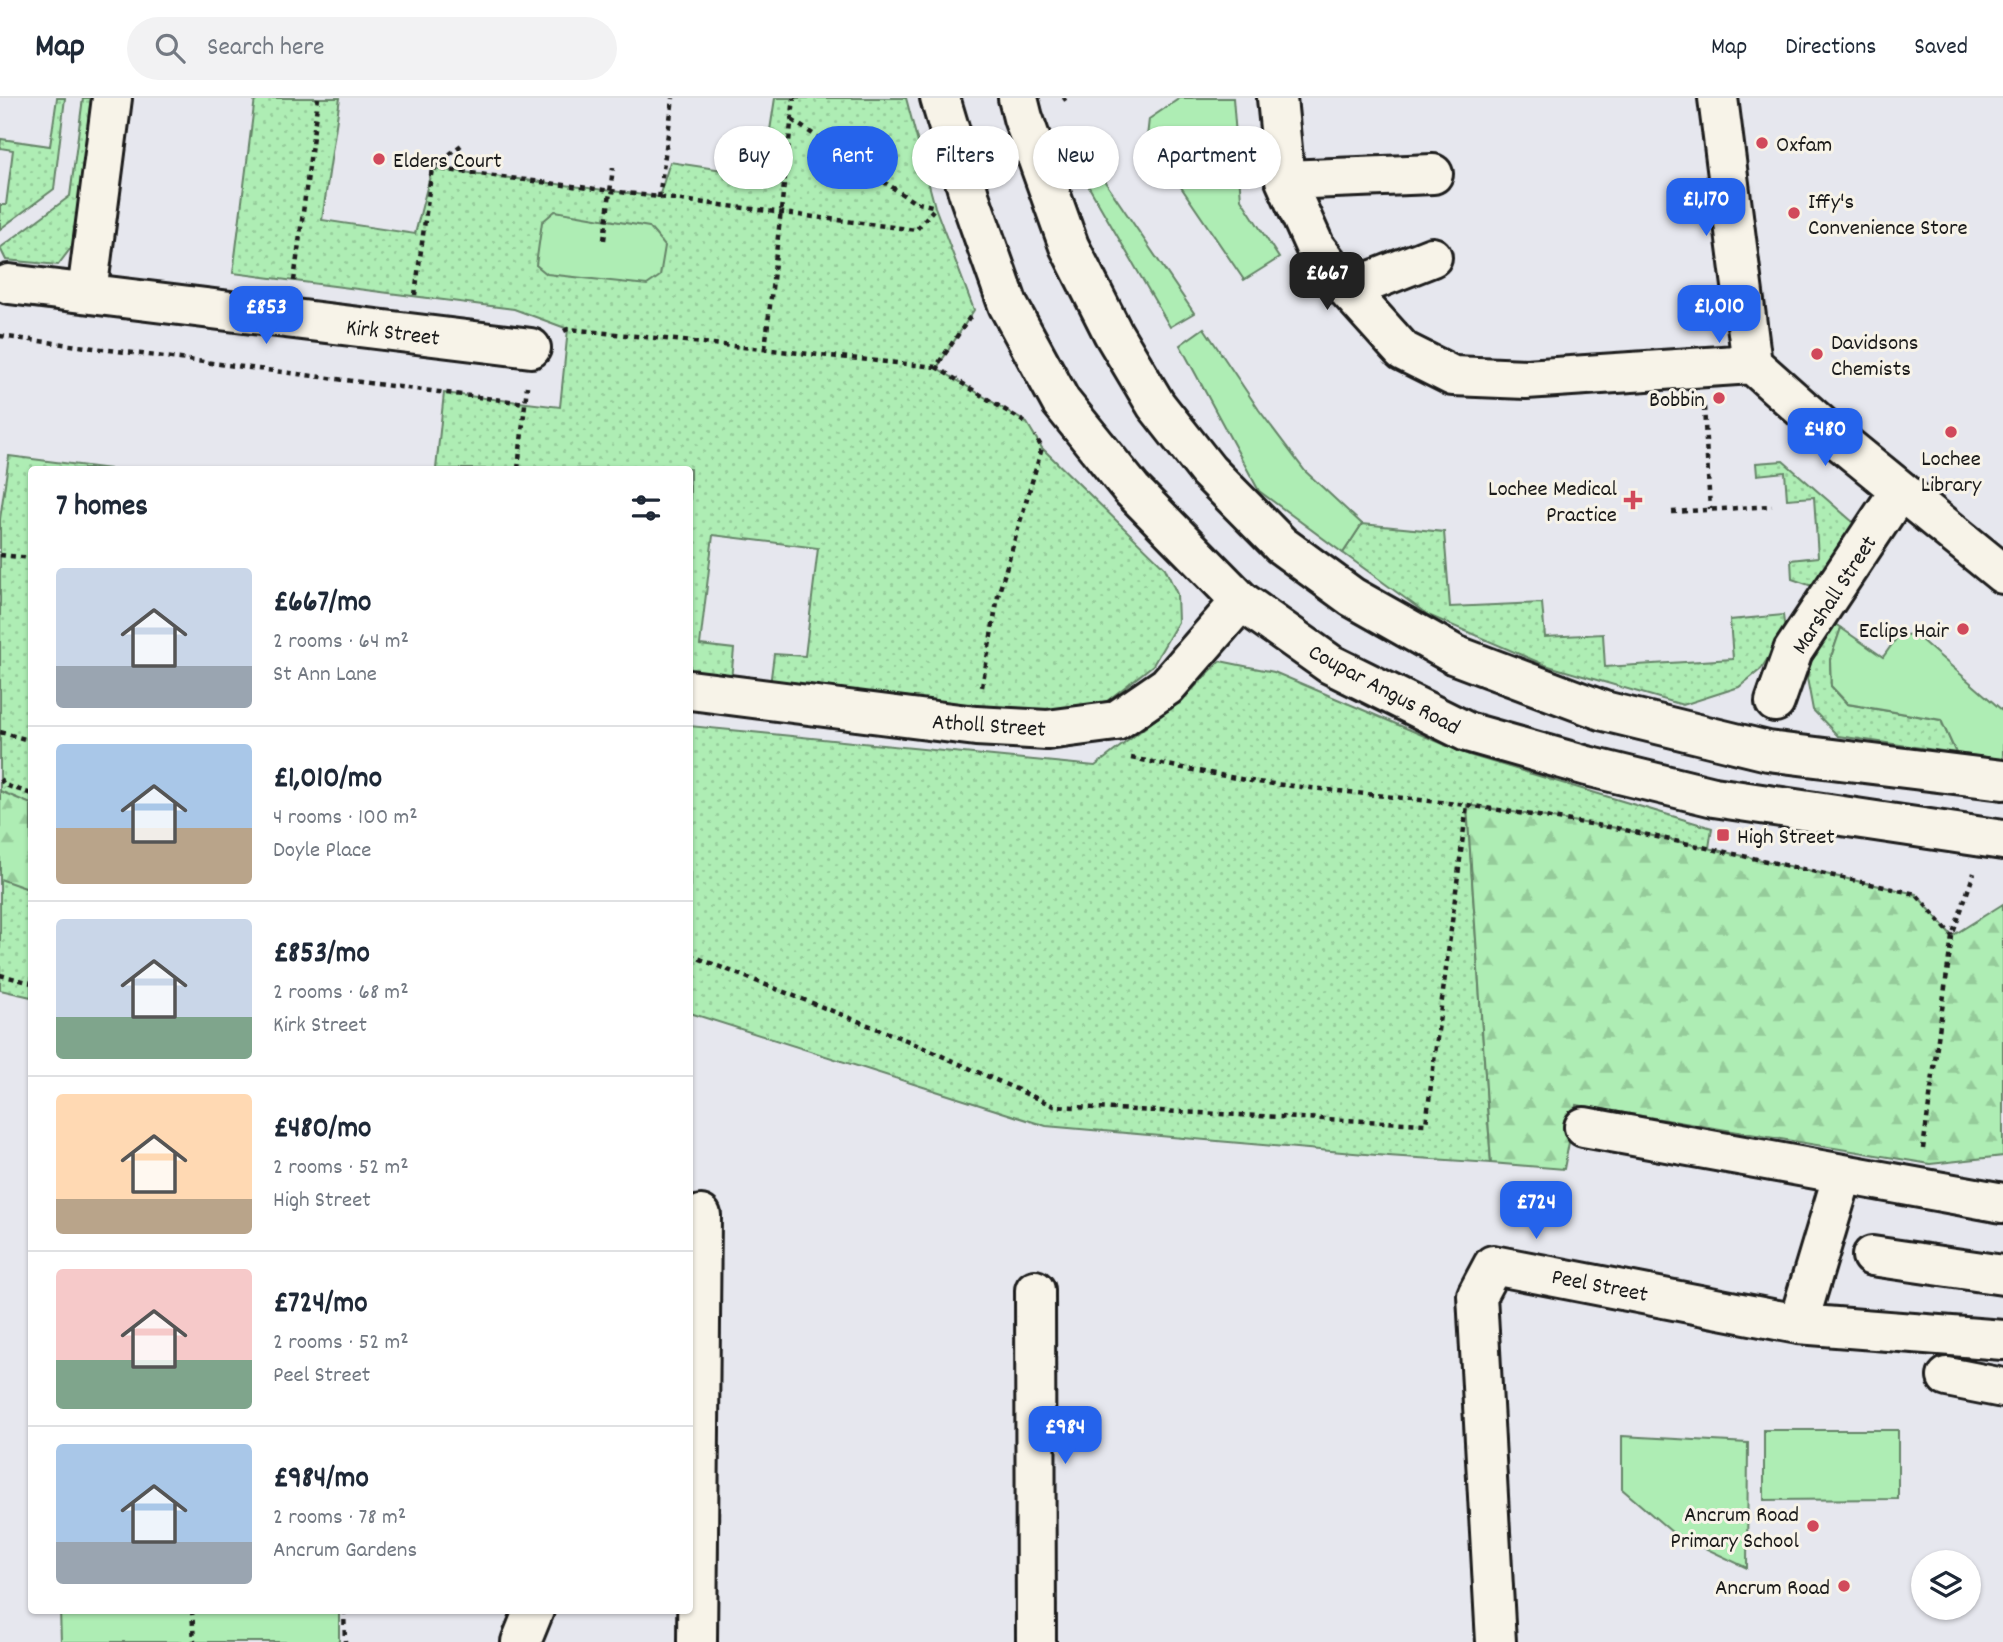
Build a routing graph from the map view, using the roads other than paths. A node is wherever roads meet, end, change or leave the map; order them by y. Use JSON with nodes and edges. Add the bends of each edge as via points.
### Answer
{"nodes":[{"id":1,"x":112,"y":98,"type":"edge"},
{"id":2,"x":940,"y":98,"type":"edge"},
{"id":3,"x":1018,"y":98,"type":"edge"},
{"id":4,"x":1277,"y":98,"type":"edge"},
{"id":5,"x":1718,"y":98,"type":"edge"},
{"id":6,"x":1433,"y":174,"type":"dead end"},
{"id":7,"x":1285,"y":180,"type":"junction"},
{"id":8,"x":1432,"y":257,"type":"dead end"},
{"id":9,"x":9,"y":284,"type":"dead end"},
{"id":10,"x":1348,"y":290,"type":"junction"},
{"id":11,"x":87,"y":293,"type":"junction"},
{"id":12,"x":531,"y":348,"type":"road end"},
{"id":13,"x":1752,"y":364,"type":"junction"},
{"id":14,"x":1900,"y":490,"type":"junction"},
{"id":15,"x":2003,"y":574,"type":"edge"},
{"id":16,"x":1241,"y":601,"type":"junction"},
{"id":17,"x":693,"y":690,"type":"edge"},
{"id":18,"x":1775,"y":702,"type":"dead end"},
{"id":19,"x":2003,"y":780,"type":"edge"},
{"id":20,"x":1990,"y":853,"type":"edge"},
{"id":21,"x":1584,"y":1127,"type":"dead end"},
{"id":22,"x":1843,"y":1174,"type":"junction"},
{"id":23,"x":2003,"y":1203,"type":"edge"},
{"id":24,"x":701,"y":1214,"type":"dead end"},
{"id":25,"x":1871,"y":1256,"type":"dead end"},
{"id":26,"x":2003,"y":1275,"type":"edge"},
{"id":27,"x":1035,"y":1290,"type":"dead end"},
{"id":28,"x":1798,"y":1324,"type":"junction"},
{"id":29,"x":2003,"y":1340,"type":"edge"},
{"id":30,"x":1947,"y":1377,"type":"dead end"},
{"id":31,"x":2003,"y":1388,"type":"edge"},
{"id":32,"x":532,"y":1614,"type":"edge"},
{"id":33,"x":521,"y":1642,"type":"edge"},
{"id":34,"x":697,"y":1642,"type":"edge"},
{"id":35,"x":1036,"y":1642,"type":"edge"},
{"id":36,"x":1496,"y":1642,"type":"edge"}],
"edges":[{"from":1,"to":11,"type":"street"},
{"from":2,"to":16,"type":"street","name":"Coupar Angus Road","via":[[1008,305],[1061,402],[1132,490]]},
{"from":3,"to":19,"type":"street","via":[[1069,246],[1156,405],[1208,471],[1282,545],[1352,597],[1455,655],[1604,711],[1768,751]]},
{"from":4,"to":7,"type":"street"},
{"from":5,"to":13,"type":"street"},
{"from":6,"to":7,"type":"street"},
{"from":7,"to":10,"type":"street","via":[[1315,247]]},
{"from":8,"to":10,"type":"street"},
{"from":9,"to":11,"type":"street","name":"Kirk Street"},
{"from":10,"to":13,"type":"street","via":[[1403,351],[1453,376],[1526,379]]},
{"from":11,"to":12,"type":"street","name":"Kirk Street"},
{"from":13,"to":14,"type":"street"},
{"from":14,"to":15,"type":"street"},
{"from":14,"to":18,"type":"street","name":"Marshall Street","via":[[1793,651]]},
{"from":16,"to":17,"type":"street","name":"Atholl Street","via":[[1167,686],[1116,722],[1047,730],[975,726]]},
{"from":16,"to":20,"type":"street","name":"Coupar Angus Road","via":[[1330,664],[1467,732],[1714,797]]},
{"from":21,"to":22,"type":"street"},
{"from":22,"to":23,"type":"street"},
{"from":22,"to":28,"type":"street"},
{"from":24,"to":34,"type":"street"},
{"from":25,"to":26,"type":"street"},
{"from":27,"to":35,"type":"street"},
{"from":28,"to":29,"type":"street","name":"Peel Street"},
{"from":28,"to":36,"type":"street","name":"Peel Street","via":[[1493,1265],[1477,1295]]},
{"from":30,"to":31,"type":"street"},
{"from":32,"to":33,"type":"street"}]}
